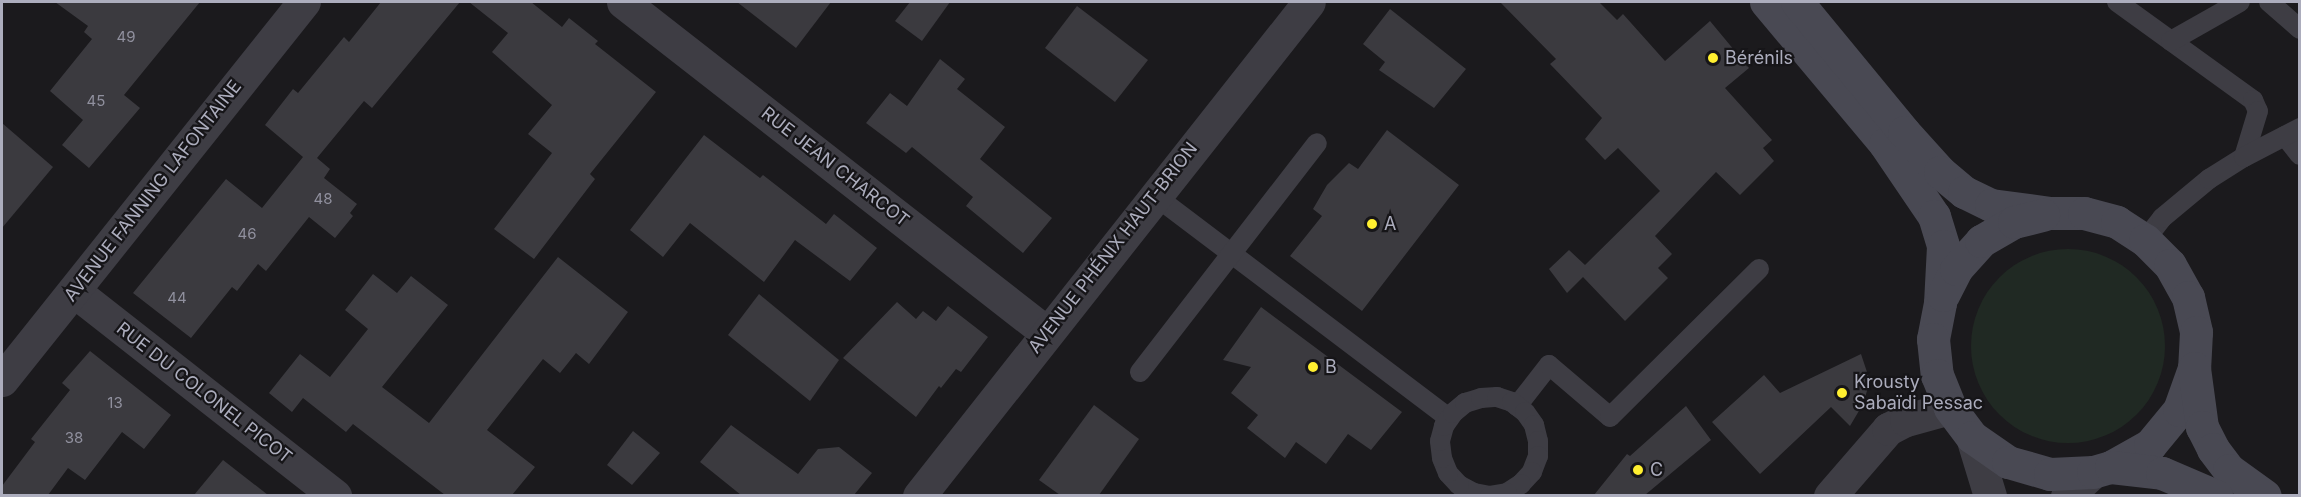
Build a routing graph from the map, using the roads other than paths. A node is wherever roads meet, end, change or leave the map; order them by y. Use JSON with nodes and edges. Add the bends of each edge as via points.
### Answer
{"nodes":[{"id":1,"x":304,"y":2,"type":"edge"},
{"id":2,"x":622,"y":2,"type":"edge"},
{"id":3,"x":1309,"y":2,"type":"edge"},
{"id":4,"x":1766,"y":2,"type":"edge"},
{"id":5,"x":1797,"y":2,"type":"edge"},
{"id":6,"x":2117,"y":2,"type":"edge"},
{"id":7,"x":2240,"y":2,"type":"edge"},
{"id":8,"x":2269,"y":2,"type":"edge"},
{"id":9,"x":2300,"y":29,"type":"edge"},
{"id":10,"x":2171,"y":40,"type":"junction"},
{"id":11,"x":2292,"y":132,"type":"edge"},
{"id":12,"x":1317,"y":143,"type":"dead end"},
{"id":13,"x":2300,"y":155,"type":"edge"},
{"id":14,"x":2244,"y":157,"type":"junction"},
{"id":15,"x":1154,"y":195,"type":"junction"},
{"id":16,"x":2050,"y":213,"type":"junction"},
{"id":17,"x":2145,"y":240,"type":"junction"},
{"id":18,"x":1231,"y":255,"type":"junction"},
{"id":19,"x":1760,"y":269,"type":"dead end"},
{"id":20,"x":74,"y":291,"type":"junction"},
{"id":21,"x":1940,"y":303,"type":"junction"},
{"id":22,"x":1047,"y":333,"type":"junction"},
{"id":23,"x":2194,"y":368,"type":"junction"},
{"id":24,"x":1140,"y":372,"type":"dead end"},
{"id":25,"x":2,"y":380,"type":"edge"},
{"id":26,"x":1517,"y":406,"type":"junction"},
{"id":27,"x":1950,"y":408,"type":"junction"},
{"id":28,"x":1449,"y":418,"type":"junction"},
{"id":29,"x":1972,"y":437,"type":"junction"},
{"id":30,"x":2102,"y":470,"type":"junction"},
{"id":31,"x":335,"y":495,"type":"edge"},
{"id":32,"x":920,"y":495,"type":"edge"},
{"id":33,"x":1490,"y":495,"type":"edge"},
{"id":34,"x":1830,"y":495,"type":"edge"},
{"id":35,"x":1990,"y":495,"type":"edge"},
{"id":36,"x":2067,"y":495,"type":"edge"},
{"id":37,"x":2216,"y":495,"type":"edge"},
{"id":38,"x":2265,"y":495,"type":"edge"}],
"edges":[{"from":1,"to":20,"type":"street","name":"AVENUE FANNING LAFONTAINE"},
{"from":2,"to":22,"type":"street","name":"RUE JEAN CHARCOT"},
{"from":3,"to":15,"type":"street","name":"AVENUE PHÉNIX HAUT-BRION"},
{"from":4,"to":21,"type":"main road","via":[[1885,144],[1934,216],[1943,246]]},
{"from":5,"to":16,"type":"main road","via":[[1940,172],[1991,205]]},
{"from":6,"to":10,"type":"lane"},
{"from":7,"to":10,"type":"lane"},
{"from":8,"to":9,"type":"lane"},
{"from":10,"to":14,"type":"lane","via":[[2253,100],[2258,111]]},
{"from":11,"to":13,"type":"lane"},
{"from":11,"to":14,"type":"lane"},
{"from":12,"to":18,"type":"lane"},
{"from":14,"to":17,"type":"lane","via":[[2184,199]]},
{"from":15,"to":18,"type":"lane"},
{"from":15,"to":22,"type":"street","name":"AVENUE PHÉNIX HAUT-BRION"},
{"from":16,"to":17,"type":"main road","via":[[2084,213],[2116,222]]},
{"from":16,"to":21,"type":"main road","via":[[2014,222],[1981,241],[1956,269]]},
{"from":17,"to":23,"type":"main road","via":[[2170,266],[2188,297],[2196,332]]},
{"from":18,"to":24,"type":"lane"},
{"from":18,"to":28,"type":"lane"},
{"from":19,"to":26,"type":"lane","via":[[1610,417],[1549,365]]},
{"from":20,"to":25,"type":"street","name":"AVENUE FANNING LAFONTAINE"},
{"from":20,"to":31,"type":"street","name":"RUE DU COLONEL PICOT"},
{"from":21,"to":27,"type":"main road","via":[[1933,339],[1937,375]]},
{"from":22,"to":32,"type":"street","name":"AVENUE PHÉNIX HAUT-BRION"},
{"from":23,"to":30,"type":"main road","via":[[2179,410],[2150,445]]},
{"from":23,"to":38,"type":"main road","via":[[2202,427],[2213,449],[2229,470]]},
{"from":26,"to":28,"type":"lane","via":[[1497,397],[1481,398],[1465,403]]},
{"from":26,"to":33,"type":"lane","via":[[1534,425],[1538,456],[1532,472],[1521,484],[1507,493]]},
{"from":27,"to":29,"type":"main road"},
{"from":27,"to":34,"type":"street","via":[[1888,429]]},
{"from":28,"to":33,"type":"lane","via":[[1440,441],[1448,473],[1474,493]]},
{"from":29,"to":30,"type":"main road","via":[[2008,462],[2050,474]]},
{"from":29,"to":35,"type":"street"},
{"from":30,"to":36,"type":"street"},
{"from":30,"to":37,"type":"main road","via":[[2162,473]]}]}
